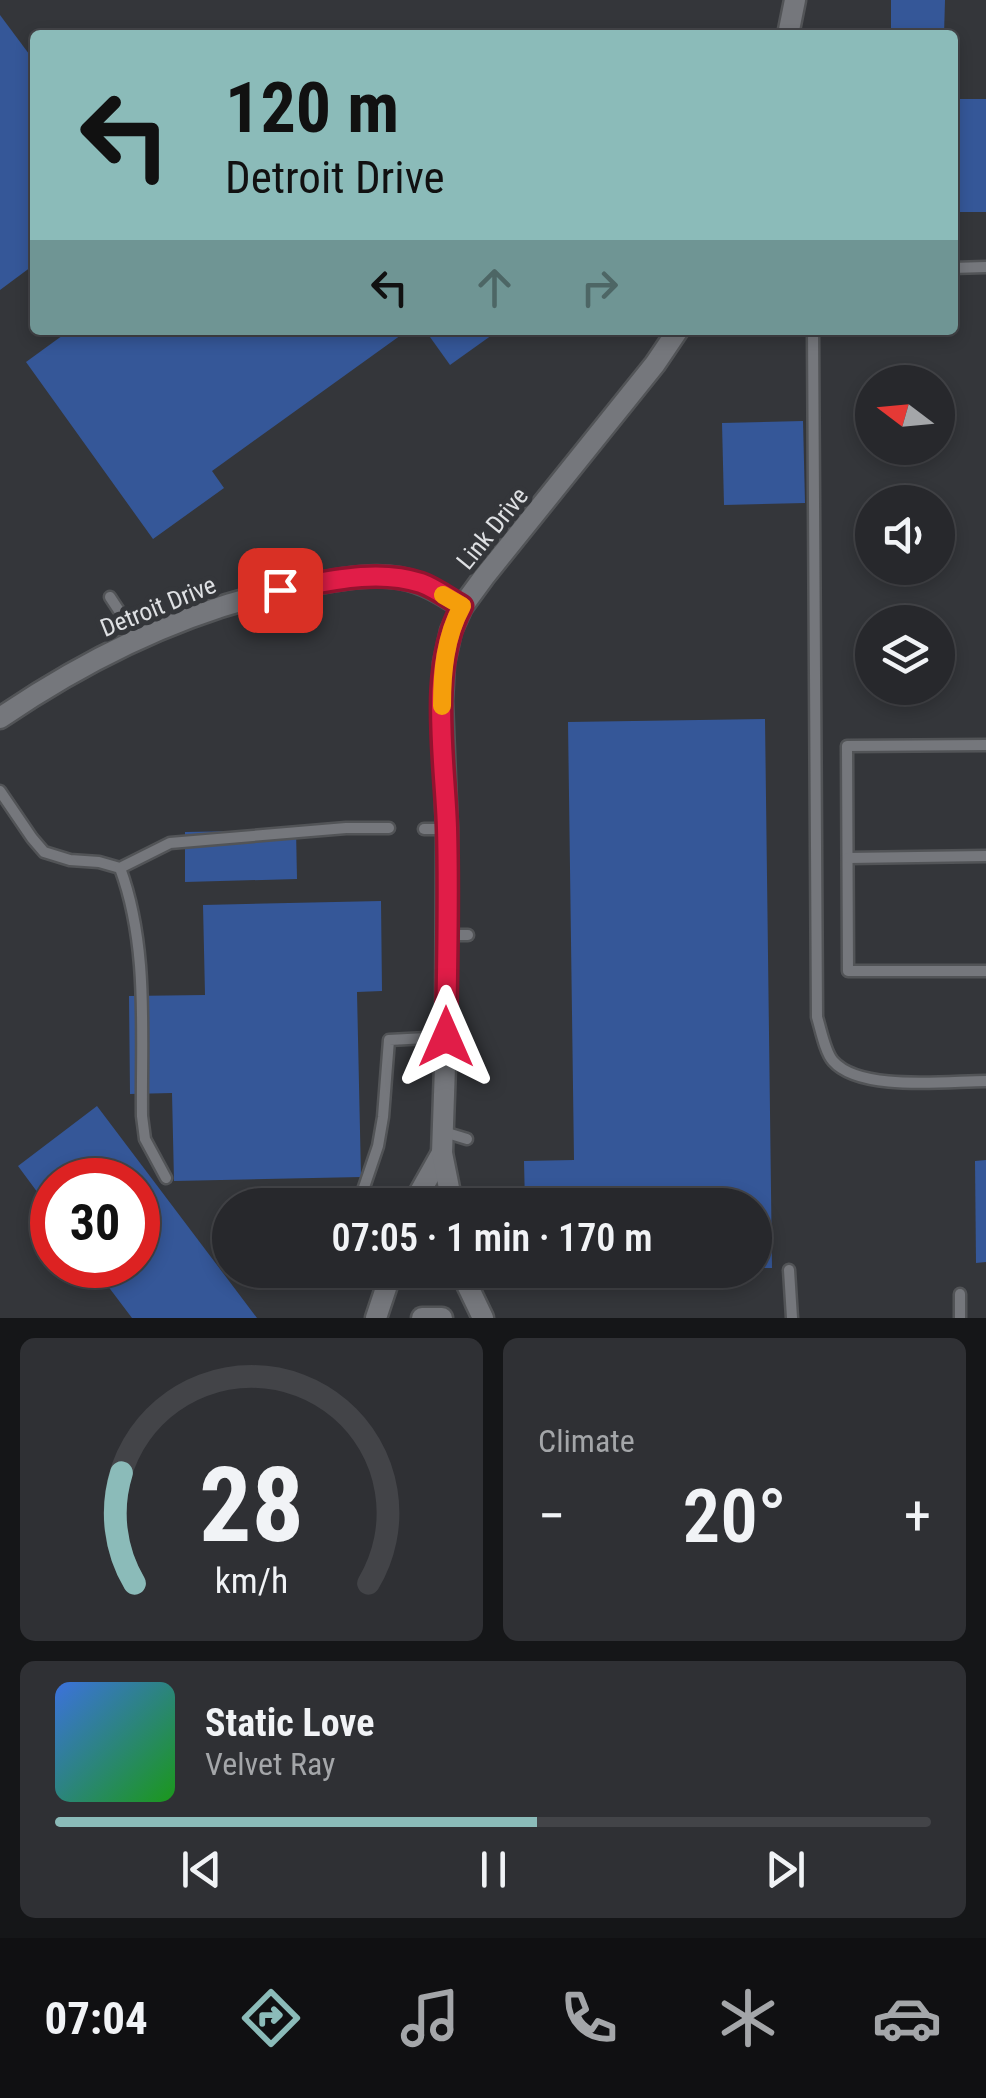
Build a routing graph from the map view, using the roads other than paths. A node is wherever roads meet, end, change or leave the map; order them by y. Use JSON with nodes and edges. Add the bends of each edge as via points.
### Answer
{"nodes":[{"id":1,"x":795,"y":0,"type":"edge"},
{"id":2,"x":789,"y":30,"type":"edge"},
{"id":3,"x":958,"y":268,"type":"edge"},
{"id":4,"x":986,"y":268,"type":"edge"},
{"id":5,"x":675,"y":335,"type":"edge"},
{"id":6,"x":814,"y":335,"type":"edge"},
{"id":7,"x":110,"y":597,"type":"dead end"},
{"id":8,"x":462,"y":606,"type":"junction"},
{"id":9,"x":137,"y":638,"type":"junction"},
{"id":10,"x":0,"y":718,"type":"edge"},
{"id":11,"x":986,"y":744,"type":"edge"},
{"id":12,"x":0,"y":791,"type":"edge"},
{"id":13,"x":389,"y":828,"type":"dead end"},
{"id":14,"x":424,"y":829,"type":"dead end"},
{"id":15,"x":447,"y":830,"type":"junction"},
{"id":16,"x":986,"y":856,"type":"edge"},
{"id":17,"x":848,"y":858,"type":"junction"},
{"id":18,"x":120,"y":868,"type":"junction"},
{"id":19,"x":986,"y":971,"type":"edge"},
{"id":20,"x":446,"y":1037,"type":"junction"},
{"id":21,"x":986,"y":1081,"type":"edge"},
{"id":22,"x":468,"y":1138,"type":"dead end"},
{"id":23,"x":443,"y":1143,"type":"junction"},
{"id":24,"x":166,"y":1178,"type":"dead end"},
{"id":25,"x":364,"y":1188,"type":"edge"},
{"id":26,"x":422,"y":1188,"type":"edge"},
{"id":27,"x":449,"y":1188,"type":"edge"},
{"id":28,"x":789,"y":1270,"type":"dead end"},
{"id":29,"x":386,"y":1288,"type":"edge"},
{"id":30,"x":469,"y":1288,"type":"edge"},
{"id":31,"x":960,"y":1294,"type":"dead end"},
{"id":32,"x":376,"y":1318,"type":"edge"},
{"id":33,"x":422,"y":1318,"type":"edge"},
{"id":34,"x":442,"y":1318,"type":"edge"},
{"id":35,"x":483,"y":1318,"type":"edge"},
{"id":36,"x":792,"y":1318,"type":"edge"},
{"id":37,"x":960,"y":1318,"type":"edge"}],
"edges":[{"from":1,"to":2,"type":"street"},
{"from":3,"to":4,"type":"lane"},
{"from":5,"to":8,"type":"street","name":"Link Drive"},
{"from":6,"to":21,"type":"lane","via":[[817,1017],[831,1060],[853,1076],[878,1082]]},
{"from":7,"to":9,"type":"lane"},
{"from":8,"to":9,"type":"street","name":"Detroit Drive","via":[[419,582],[368,577],[243,600]]},
{"from":8,"to":15,"type":"street","name":"Link Drive","via":[[444,673]]},
{"from":9,"to":10,"type":"street","name":"Detroit Drive"},
{"from":11,"to":17,"type":"lane","via":[[847,746]]},
{"from":12,"to":18,"type":"lane","via":[[44,852]]},
{"from":13,"to":18,"type":"lane","via":[[170,843]]},
{"from":14,"to":15,"type":"lane"},
{"from":15,"to":20,"type":"street","name":"Link Drive","via":[[457,935]]},
{"from":16,"to":17,"type":"lane"},
{"from":17,"to":19,"type":"lane","via":[[848,971]]},
{"from":18,"to":24,"type":"lane","via":[[136,921],[145,1139]]},
{"from":20,"to":23,"type":"street","name":"Link Drive"},
{"from":20,"to":25,"type":"lane","via":[[388,1040],[383,1117]]},
{"from":22,"to":23,"type":"lane"},
{"from":23,"to":26,"type":"street","name":"Link Drive"},
{"from":23,"to":27,"type":"street","name":"Link Drive"},
{"from":28,"to":36,"type":"lane"},
{"from":29,"to":32,"type":"street"},
{"from":30,"to":35,"type":"street"},
{"from":31,"to":37,"type":"lane"},
{"from":33,"to":34,"type":"street"}]}
